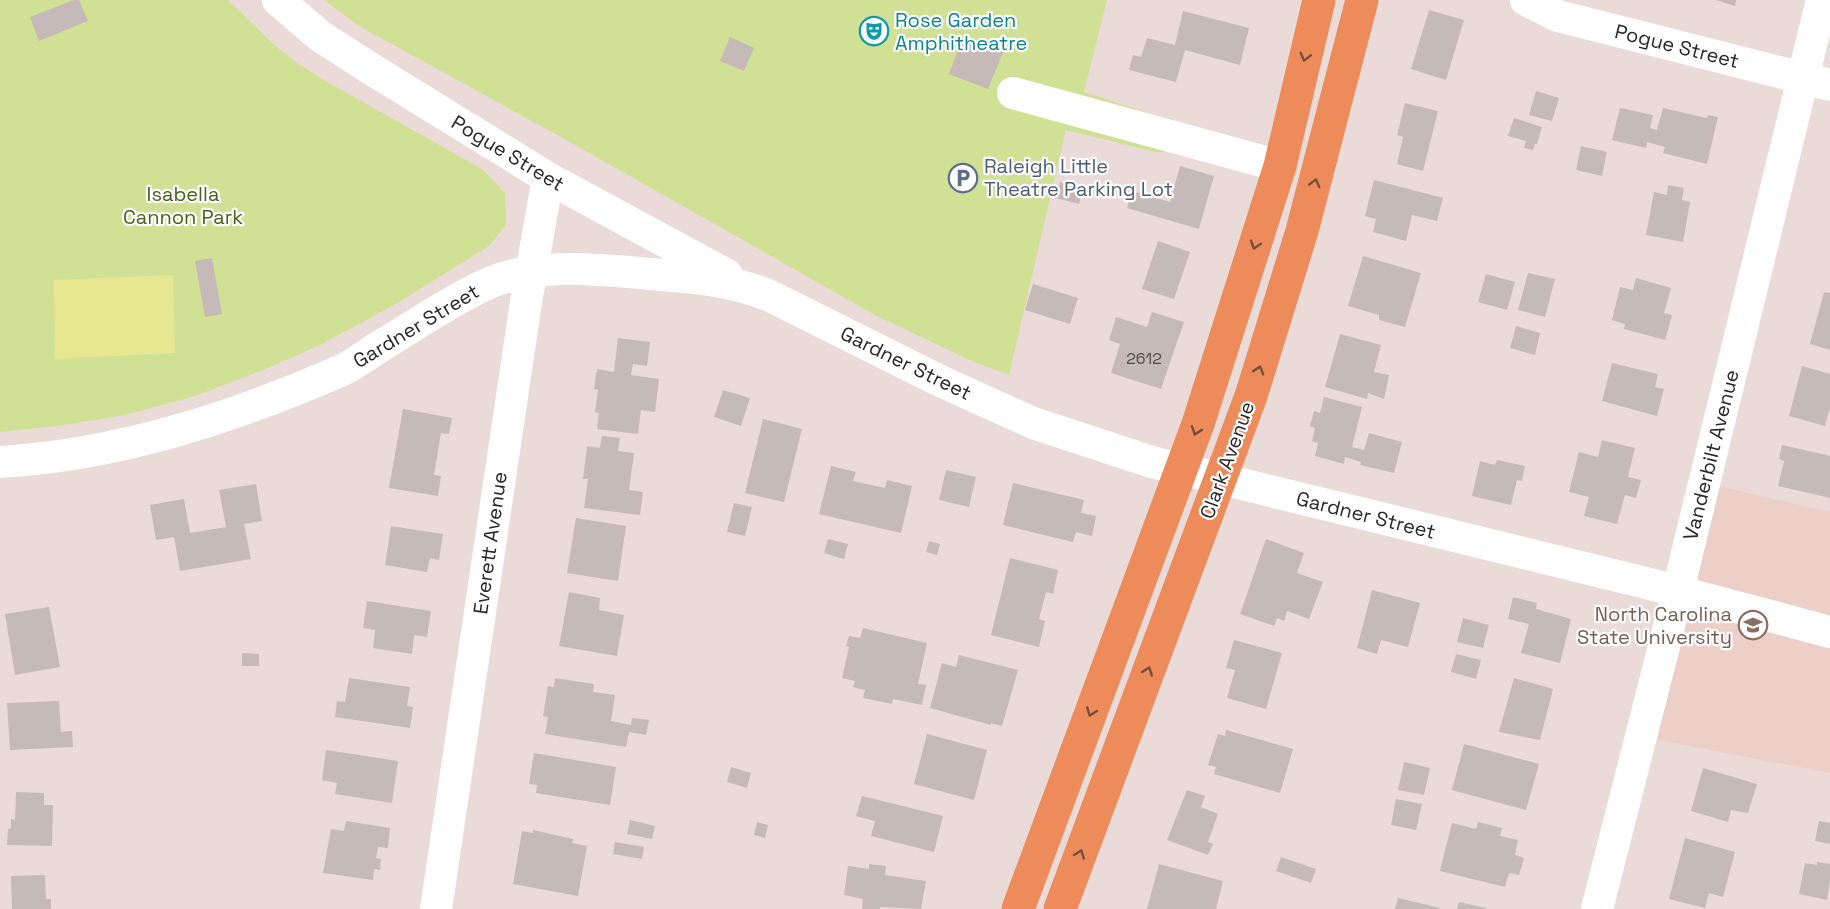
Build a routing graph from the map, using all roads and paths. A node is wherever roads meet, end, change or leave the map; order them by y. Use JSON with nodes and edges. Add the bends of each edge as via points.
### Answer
{"nodes":[{"id":1,"x":278,"y":0,"type":"edge"},
{"id":2,"x":1319,"y":0,"type":"edge"},
{"id":3,"x":1362,"y":0,"type":"edge"},
{"id":4,"x":1526,"y":0,"type":"edge"},
{"id":5,"x":1822,"y":0,"type":"edge"},
{"id":6,"x":1816,"y":82,"type":"edge"},
{"id":7,"x":1013,"y":93,"type":"dead end"},
{"id":8,"x":1280,"y":166,"type":"junction"},
{"id":9,"x":548,"y":178,"type":"junction"},
{"id":10,"x":532,"y":272,"type":"junction"},
{"id":11,"x":749,"y":287,"type":"junction"},
{"id":12,"x":0,"y":462,"type":"edge"},
{"id":13,"x":1182,"y":469,"type":"junction"},
{"id":14,"x":1220,"y":478,"type":"junction"},
{"id":15,"x":1677,"y":592,"type":"junction"},
{"id":16,"x":1830,"y":632,"type":"edge"},
{"id":17,"x":436,"y":909,"type":"edge"},
{"id":18,"x":1018,"y":909,"type":"edge"},
{"id":19,"x":1060,"y":909,"type":"edge"},
{"id":20,"x":1597,"y":909,"type":"edge"}],
"edges":[{"from":1,"to":9,"type":"street","name":"Pogue Street","via":[[320,36],[368,68]]},
{"from":2,"to":8,"type":"main road","name":"Clark Avenue","one_way":true},
{"from":14,"to":3,"type":"main road","name":"Clark Avenue","one_way":true,"via":[[1251,396],[1302,231]]},
{"from":4,"to":6,"type":"street","name":"Pogue Street","via":[[1558,16]]},
{"from":5,"to":6,"type":"street","name":"Vanderbilt Avenue"},
{"from":6,"to":15,"type":"street","name":"Vanderbilt Avenue"},
{"from":7,"to":8,"type":"street"},
{"from":8,"to":13,"type":"main road","name":"Clark Avenue","one_way":true},
{"from":9,"to":10,"type":"street","name":"Everett Avenue"},
{"from":9,"to":11,"type":"street","name":"Pogue Street"},
{"from":10,"to":11,"type":"street","name":"Gardner Street","via":[[605,270],[700,278]]},
{"from":10,"to":12,"type":"street","name":"Gardner Street","via":[[486,284],[344,369],[263,403],[180,431],[99,450]]},
{"from":10,"to":17,"type":"street","name":"Everett Avenue"},
{"from":11,"to":13,"type":"street","name":"Gardner Street","via":[[1033,423]]},
{"from":13,"to":14,"type":"street","name":"Gardner Street"},
{"from":13,"to":18,"type":"main road","name":"Clark Avenue","one_way":true},
{"from":14,"to":15,"type":"street","name":"Gardner Street"},
{"from":19,"to":14,"type":"main road","name":"Clark Avenue","one_way":true},
{"from":15,"to":16,"type":"street","name":"Gardner Street"},
{"from":15,"to":20,"type":"street","name":"Vanderbilt Avenue"}]}
